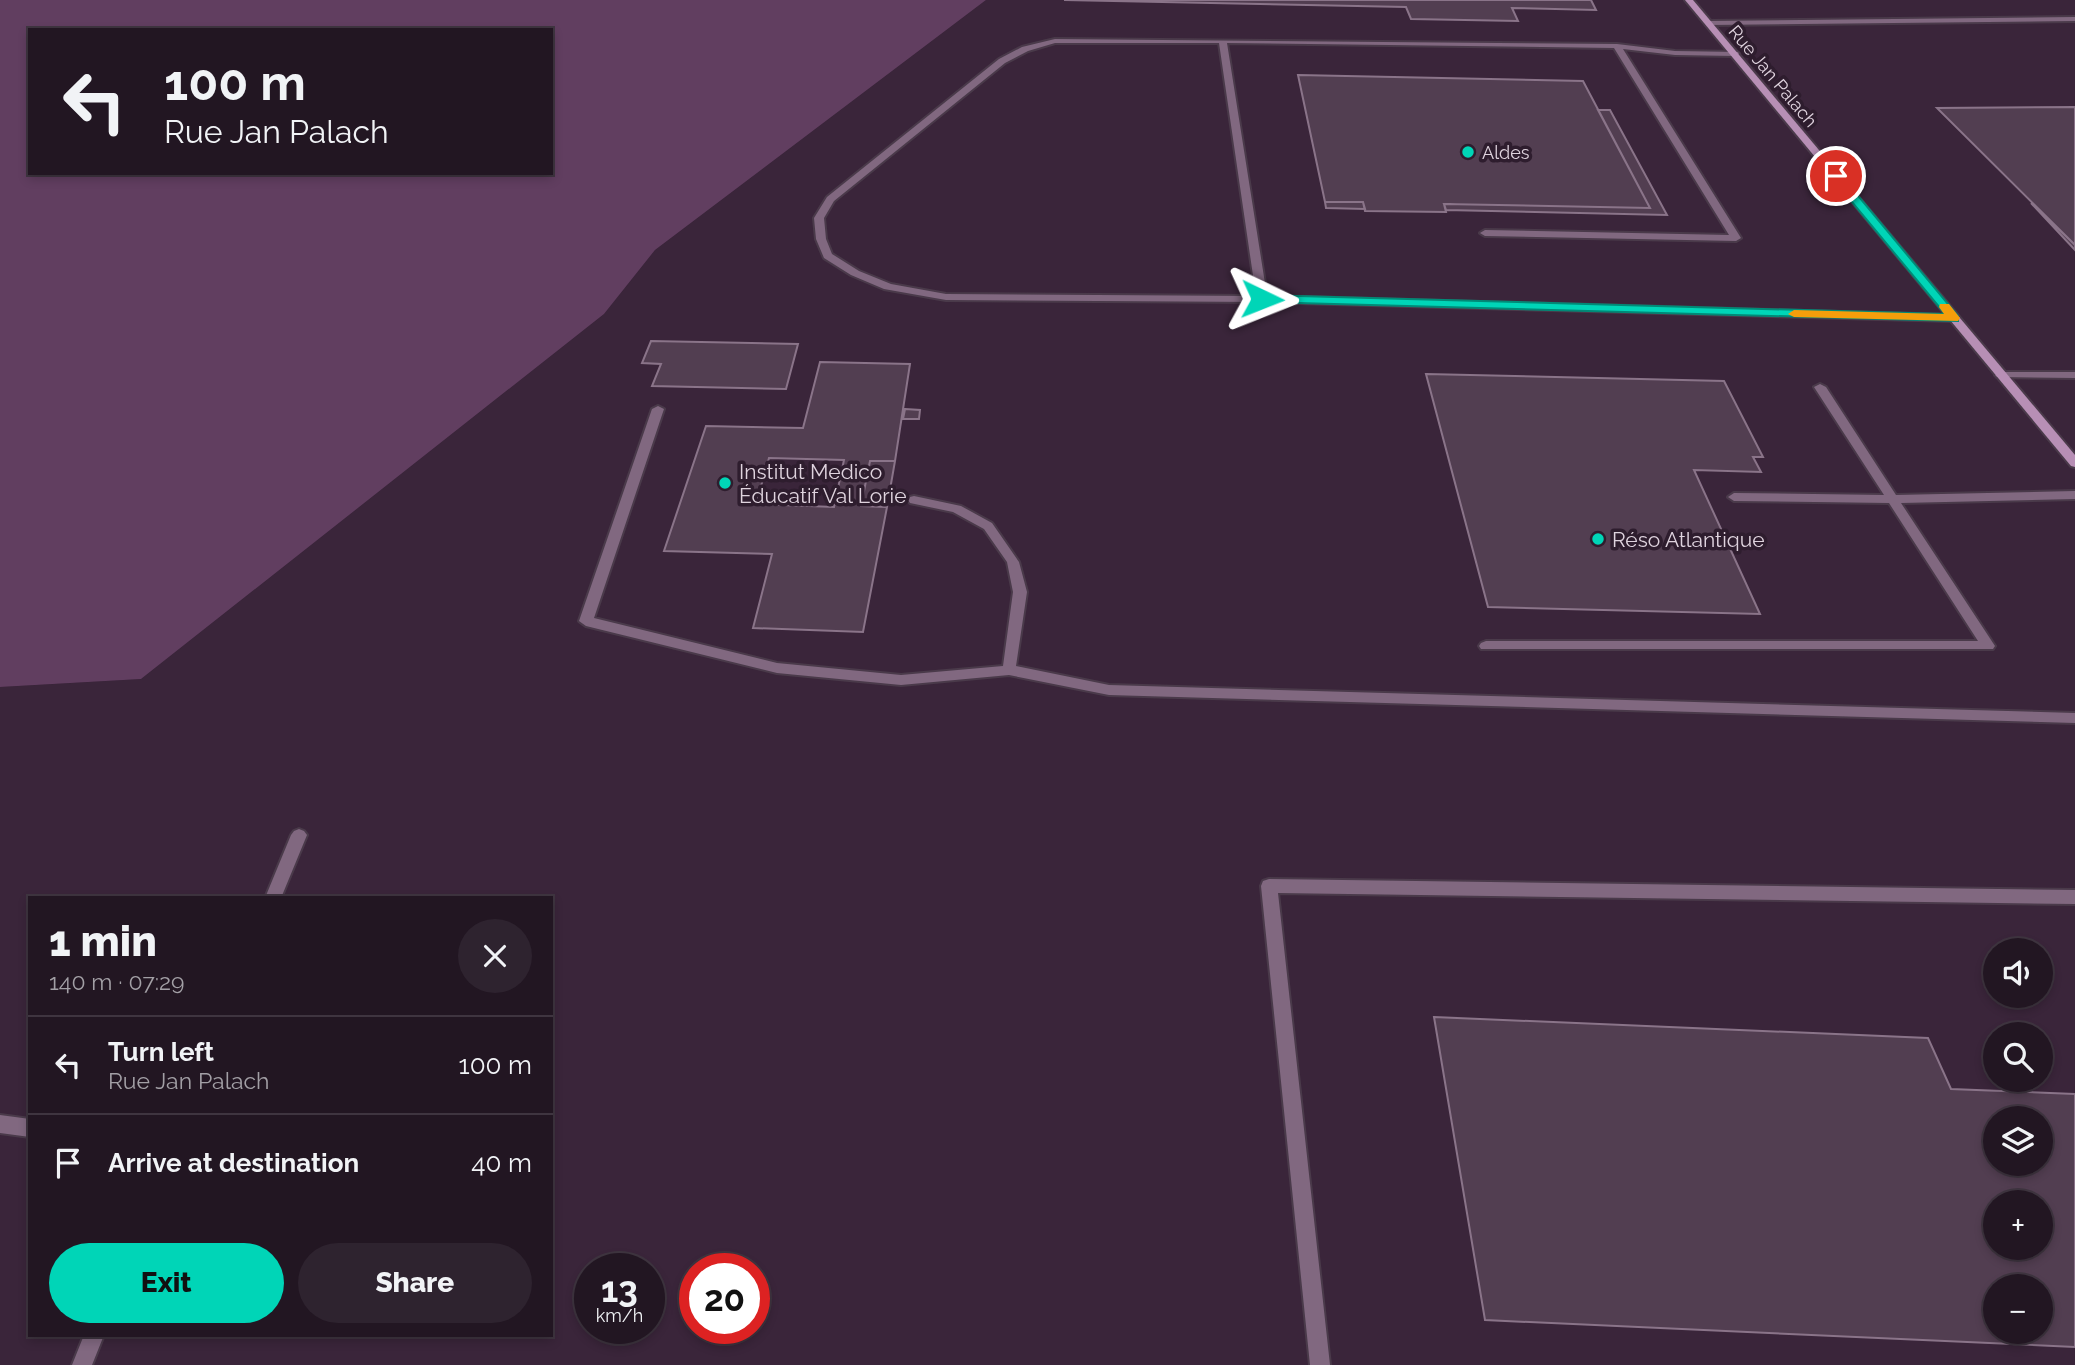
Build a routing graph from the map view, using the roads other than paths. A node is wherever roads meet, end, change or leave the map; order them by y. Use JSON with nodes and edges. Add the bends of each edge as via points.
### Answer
{"nodes":[{"id":1,"x":1689,"y":0,"type":"edge"},
{"id":2,"x":2075,"y":19,"type":"edge"},
{"id":3,"x":1709,"y":23,"type":"junction"},
{"id":4,"x":1223,"y":41,"type":"junction"},
{"id":5,"x":1617,"y":46,"type":"junction"},
{"id":6,"x":1735,"y":54,"type":"junction"},
{"id":7,"x":1485,"y":233,"type":"dead end"},
{"id":8,"x":1262,"y":299,"type":"junction"},
{"id":9,"x":1954,"y":318,"type":"junction"},
{"id":10,"x":2001,"y":375,"type":"junction"},
{"id":11,"x":2075,"y":375,"type":"edge"},
{"id":12,"x":1821,"y":387,"type":"dead end"},
{"id":13,"x":658,"y":409,"type":"dead end"},
{"id":14,"x":2075,"y":463,"type":"edge"},
{"id":15,"x":2075,"y":495,"type":"edge"},
{"id":16,"x":1734,"y":498,"type":"dead end"},
{"id":17,"x":1892,"y":499,"type":"junction"},
{"id":18,"x":914,"y":500,"type":"dead end"},
{"id":19,"x":1486,"y":646,"type":"dead end"},
{"id":20,"x":1009,"y":670,"type":"junction"},
{"id":21,"x":2075,"y":718,"type":"edge"},
{"id":22,"x":299,"y":835,"type":"dead end"},
{"id":23,"x":274,"y":896,"type":"edge"},
{"id":24,"x":2075,"y":897,"type":"edge"},
{"id":25,"x":0,"y":1125,"type":"edge"},
{"id":26,"x":28,"y":1128,"type":"edge"},
{"id":27,"x":93,"y":1337,"type":"edge"},
{"id":28,"x":82,"y":1365,"type":"edge"},
{"id":29,"x":1320,"y":1365,"type":"edge"}],
"edges":[{"from":1,"to":3,"type":"street","name":"Rue Jan Palach"},
{"from":2,"to":3,"type":"lane"},
{"from":3,"to":6,"type":"street","name":"Rue Jan Palach"},
{"from":4,"to":5,"type":"lane"},
{"from":4,"to":8,"type":"lane"},
{"from":4,"to":8,"type":"lane","via":[[1055,41],[1025,49],[1002,61],[830,199],[819,218],[821,239],[828,256],[855,273],[888,287],[946,297]]},
{"from":5,"to":6,"type":"lane"},
{"from":5,"to":7,"type":"lane","via":[[1736,238]]},
{"from":6,"to":9,"type":"street","name":"Rue Jan Palach"},
{"from":8,"to":9,"type":"lane"},
{"from":9,"to":10,"type":"street","name":"Rue Jan Palach"},
{"from":10,"to":11,"type":"lane"},
{"from":10,"to":14,"type":"street","name":"Rue Jan Palach"},
{"from":12,"to":17,"type":"lane"},
{"from":13,"to":20,"type":"lane","via":[[586,621],[777,668],[901,680]]},
{"from":15,"to":17,"type":"lane"},
{"from":16,"to":17,"type":"lane"},
{"from":17,"to":19,"type":"lane","via":[[1988,646]]},
{"from":18,"to":20,"type":"lane","via":[[957,509],[988,526],[1013,562],[1020,592]]},
{"from":20,"to":21,"type":"lane","via":[[1109,690]]},
{"from":22,"to":23,"type":"lane"},
{"from":24,"to":29,"type":"lane","via":[[1269,886]]},
{"from":25,"to":26,"type":"lane"},
{"from":27,"to":28,"type":"lane"}]}
